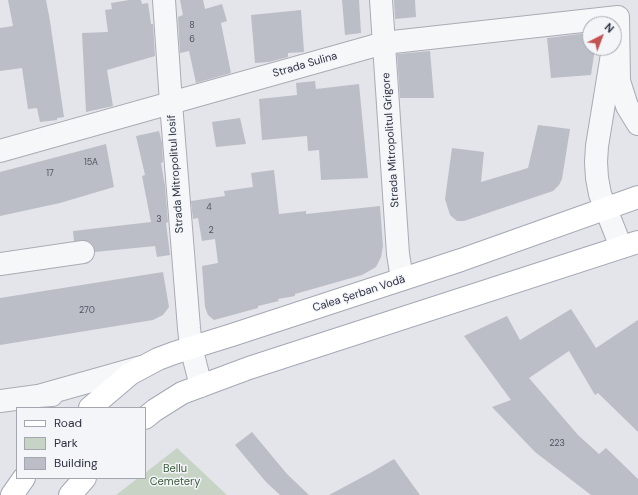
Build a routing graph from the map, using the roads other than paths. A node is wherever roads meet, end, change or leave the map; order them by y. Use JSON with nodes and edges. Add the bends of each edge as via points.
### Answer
{"nodes":[{"id":1,"x":164,"y":0,"type":"edge"},
{"id":2,"x":381,"y":0,"type":"edge"},
{"id":3,"x":619,"y":9,"type":"edge"},
{"id":4,"x":384,"y":43,"type":"junction"},
{"id":5,"x":612,"y":56,"type":"edge"},
{"id":6,"x":171,"y":103,"type":"junction"},
{"id":7,"x":638,"y":125,"type":"edge"},
{"id":8,"x":597,"y":146,"type":"junction"},
{"id":9,"x":0,"y":151,"type":"edge"},
{"id":10,"x":638,"y":197,"type":"edge"},
{"id":11,"x":605,"y":208,"type":"junction"},
{"id":12,"x":629,"y":244,"type":"edge"},
{"id":13,"x":84,"y":252,"type":"dead end"},
{"id":14,"x":0,"y":264,"type":"edge"},
{"id":15,"x":402,"y":279,"type":"junction"},
{"id":16,"x":191,"y":347,"type":"junction"},
{"id":17,"x":144,"y":366,"type":"junction"},
{"id":18,"x":201,"y":386,"type":"junction"},
{"id":19,"x":38,"y":396,"type":"junction"},
{"id":20,"x":0,"y":401,"type":"edge"},
{"id":21,"x":102,"y":405,"type":"edge"},
{"id":22,"x":146,"y":417,"type":"edge"},
{"id":23,"x":23,"y":479,"type":"edge"},
{"id":24,"x":84,"y":479,"type":"edge"},
{"id":25,"x":12,"y":495,"type":"edge"},
{"id":26,"x":70,"y":495,"type":"edge"}],
"edges":[{"from":1,"to":6,"type":"street","name":"Strada Mitropolitul Iosif"},
{"from":2,"to":4,"type":"street","name":"Strada Mitropolitul Grigore"},
{"from":3,"to":4,"type":"street","name":"Strada Sulina"},
{"from":3,"to":7,"type":"street","via":[[619,81],[627,106]]},
{"from":4,"to":6,"type":"street","name":"Strada Sulina"},
{"from":4,"to":15,"type":"street","name":"Strada Mitropolitul Grigore","via":[[398,254]]},
{"from":5,"to":8,"type":"street"},
{"from":6,"to":9,"type":"street","name":"Strada Sulina"},
{"from":6,"to":16,"type":"street","name":"Strada Mitropolitul Iosif"},
{"from":7,"to":8,"type":"street","via":[[617,124],[603,136]]},
{"from":8,"to":11,"type":"street","via":[[597,178]]},
{"from":10,"to":11,"type":"main road","name":"Calea Șerban Vodă"},
{"from":11,"to":12,"type":"street"},
{"from":11,"to":15,"type":"main road","name":"Calea Șerban Vodă"},
{"from":12,"to":18,"type":"main road","via":[[270,361]]},
{"from":13,"to":14,"type":"street"},
{"from":15,"to":16,"type":"main road","name":"Calea Șerban Vodă"},
{"from":16,"to":17,"type":"main road","name":"Calea Șerban Vodă"},
{"from":16,"to":18,"type":"street","name":"Strada Mitropolitul Iosif"},
{"from":17,"to":19,"type":"street"},
{"from":17,"to":21,"type":"main road","name":"Calea Șerban Vodă","via":[[130,374]]},
{"from":18,"to":22,"type":"main road","via":[[182,393]]},
{"from":19,"to":20,"type":"street"},
{"from":19,"to":21,"type":"street","via":[[63,394]]},
{"from":23,"to":25,"type":"main road"},
{"from":24,"to":26,"type":"main road"}]}
